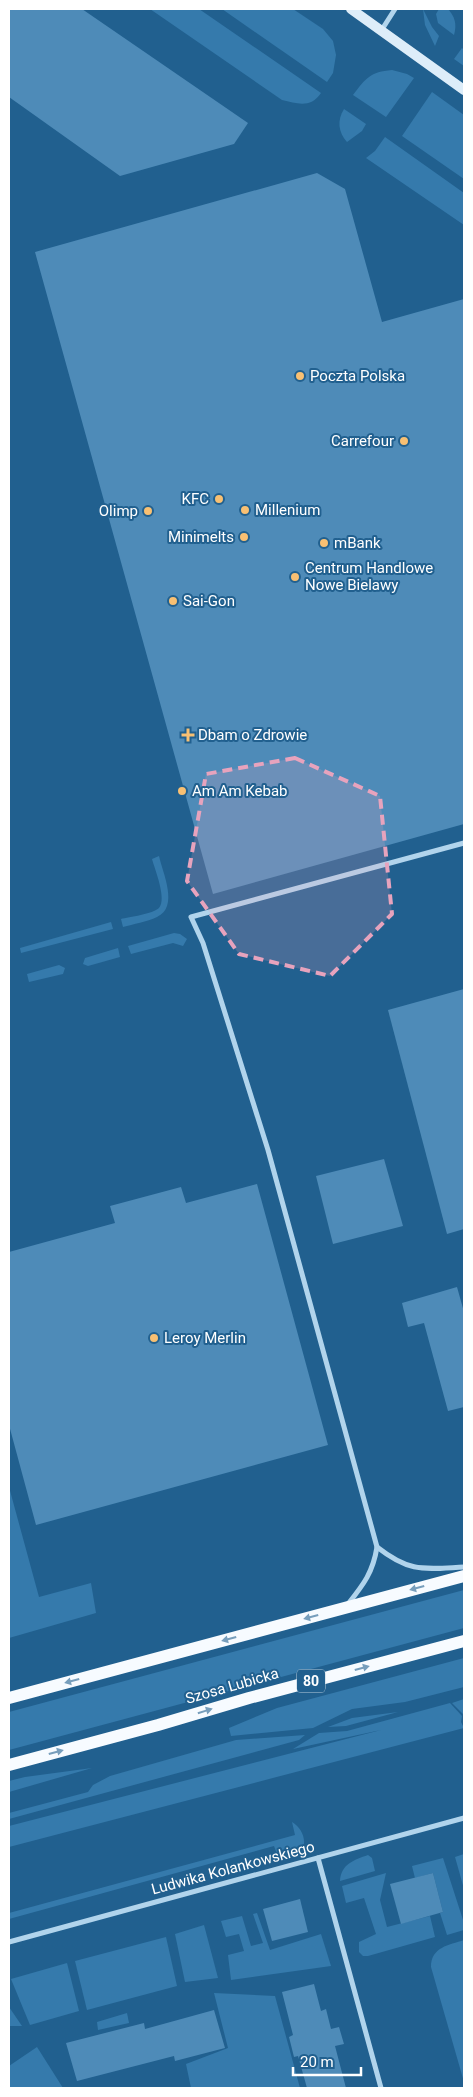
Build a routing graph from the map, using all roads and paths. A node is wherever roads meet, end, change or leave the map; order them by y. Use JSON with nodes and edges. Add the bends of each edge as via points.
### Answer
{"nodes":[{"id":1,"x":351,"y":9,"type":"edge"},
{"id":2,"x":395,"y":9,"type":"edge"},
{"id":3,"x":381,"y":31,"type":"junction"},
{"id":4,"x":464,"y":90,"type":"edge"},
{"id":5,"x":464,"y":843,"type":"edge"},
{"id":6,"x":377,"y":1547,"type":"junction"},
{"id":7,"x":464,"y":1567,"type":"edge"},
{"id":8,"x":464,"y":1576,"type":"edge"},
{"id":9,"x":345,"y":1608,"type":"junction"},
{"id":10,"x":464,"y":1641,"type":"edge"},
{"id":11,"x":9,"y":1698,"type":"edge"},
{"id":12,"x":9,"y":1765,"type":"edge"},
{"id":13,"x":464,"y":1818,"type":"edge"},
{"id":14,"x":318,"y":1858,"type":"junction"},
{"id":15,"x":9,"y":1942,"type":"edge"},
{"id":16,"x":381,"y":2088,"type":"edge"}],
"edges":[{"from":1,"to":3,"type":"main road"},
{"from":2,"to":3,"type":"street"},
{"from":3,"to":4,"type":"main road"},
{"from":5,"to":6,"type":"street","via":[[192,918],[203,943],[268,1150]]},
{"from":6,"to":7,"type":"street","via":[[408,1566]]},
{"from":6,"to":9,"type":"street","via":[[374,1566]]},
{"from":8,"to":9,"type":"main road","one_way":true},
{"from":9,"to":11,"type":"main road","one_way":true},
{"from":12,"to":10,"type":"main road","name":"Szosa Lubicka","number":"80","one_way":true},
{"from":13,"to":14,"type":"street","name":"Ludwika Kolankowskiego"},
{"from":14,"to":15,"type":"street","name":"Ludwika Kolankowskiego"},
{"from":14,"to":16,"type":"street"}]}
